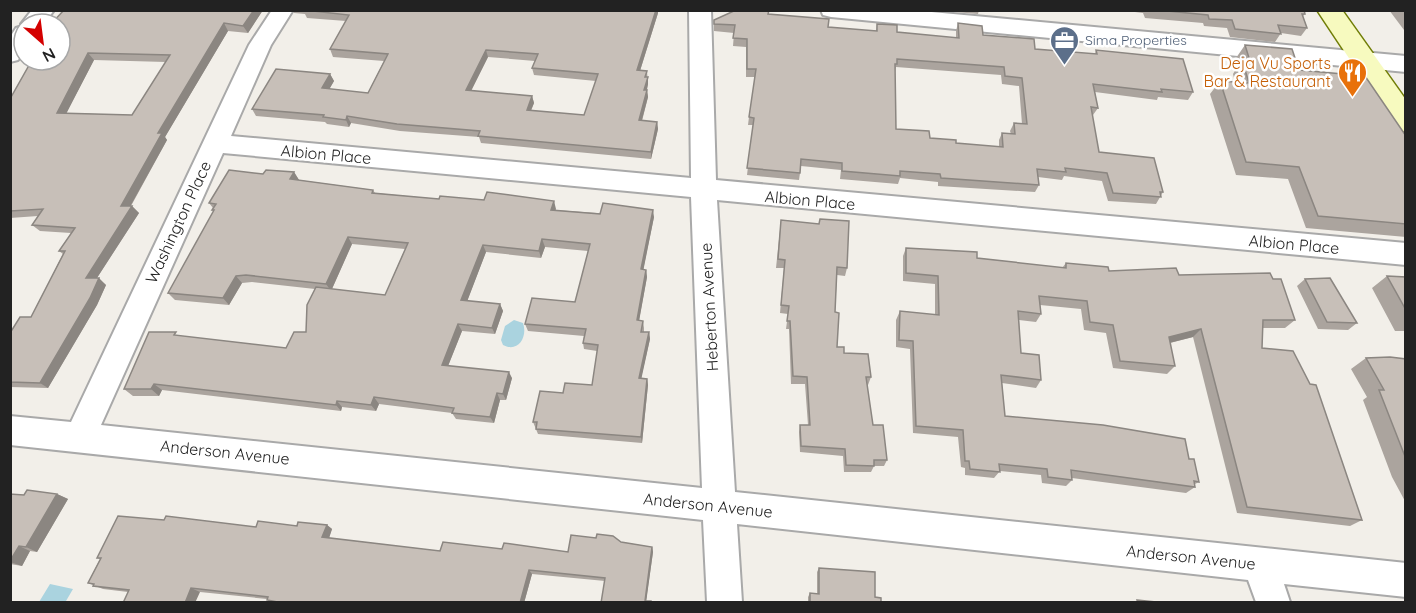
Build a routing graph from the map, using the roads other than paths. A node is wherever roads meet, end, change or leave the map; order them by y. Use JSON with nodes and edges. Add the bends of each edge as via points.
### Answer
{"nodes":[{"id":1,"x":283,"y":10,"type":"edge"},
{"id":2,"x":700,"y":10,"type":"edge"},
{"id":3,"x":831,"y":10,"type":"edge"},
{"id":4,"x":1329,"y":10,"type":"edge"},
{"id":5,"x":1364,"y":61,"type":"junction"},
{"id":6,"x":1406,"y":64,"type":"edge"},
{"id":7,"x":1406,"y":122,"type":"edge"},
{"id":8,"x":214,"y":144,"type":"junction"},
{"id":9,"x":703,"y":190,"type":"junction"},
{"id":10,"x":1406,"y":254,"type":"edge"},
{"id":11,"x":10,"y":430,"type":"edge"},
{"id":12,"x":80,"y":436,"type":"junction"},
{"id":13,"x":719,"y":507,"type":"junction"},
{"id":14,"x":1260,"y":565,"type":"junction"},
{"id":15,"x":1406,"y":579,"type":"edge"},
{"id":16,"x":723,"y":603,"type":"edge"},
{"id":17,"x":1274,"y":603,"type":"edge"}],
"edges":[{"from":1,"to":8,"type":"street","name":"Washington Place","via":[[260,45]]},
{"from":2,"to":9,"type":"street","name":"Heberton Avenue"},
{"from":3,"to":5,"type":"street"},
{"from":4,"to":5,"type":"street"},
{"from":5,"to":6,"type":"street"},
{"from":5,"to":7,"type":"street"},
{"from":8,"to":9,"type":"street","name":"Albion Place"},
{"from":8,"to":12,"type":"street","name":"Washington Place"},
{"from":9,"to":10,"type":"street","name":"Albion Place"},
{"from":9,"to":13,"type":"street","name":"Heberton Avenue"},
{"from":11,"to":12,"type":"street","name":"Anderson Avenue"},
{"from":12,"to":13,"type":"street","name":"Anderson Avenue"},
{"from":13,"to":14,"type":"street","name":"Anderson Avenue"},
{"from":13,"to":16,"type":"street","name":"Heberton Avenue"},
{"from":14,"to":15,"type":"street","name":"Anderson Avenue"},
{"from":14,"to":17,"type":"street"}]}
